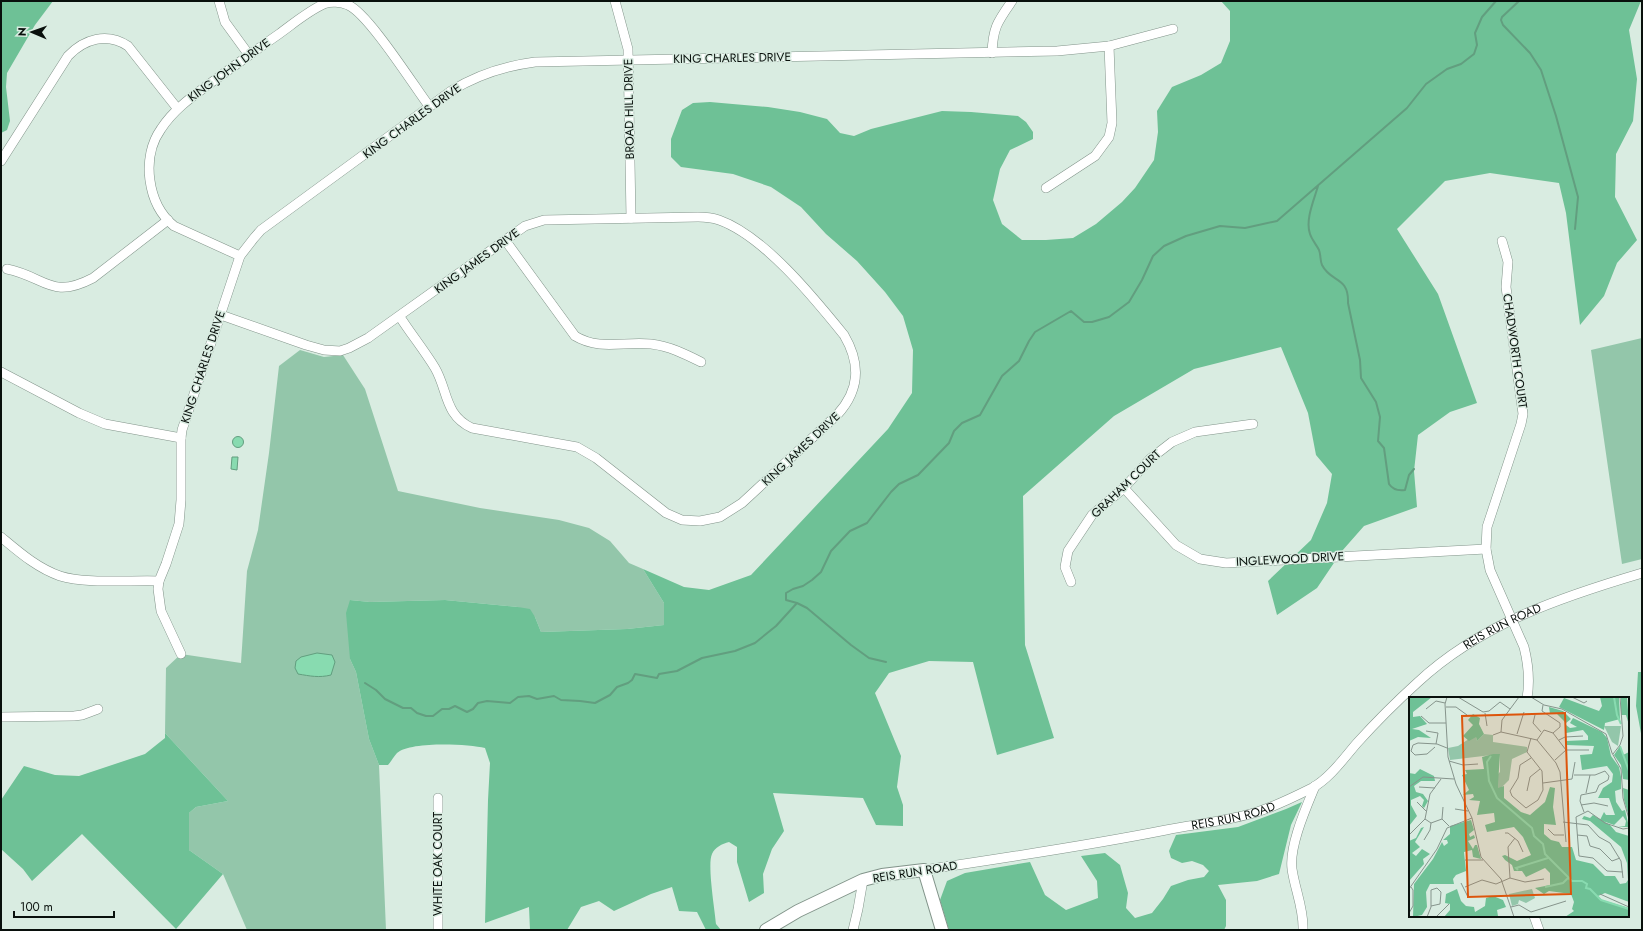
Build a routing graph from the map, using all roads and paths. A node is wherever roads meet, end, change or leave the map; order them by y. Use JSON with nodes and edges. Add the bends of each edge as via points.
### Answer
{"nodes":[{"id":1,"x":219,"y":1,"type":"edge"},
{"id":2,"x":615,"y":1,"type":"edge"},
{"id":3,"x":1012,"y":1,"type":"edge"},
{"id":4,"x":335,"y":2,"type":"edge"},
{"id":5,"x":1173,"y":29,"type":"dead end"},
{"id":6,"x":1109,"y":46,"type":"junction"},
{"id":7,"x":992,"y":53,"type":"junction"},
{"id":8,"x":249,"y":55,"type":"junction"},
{"id":9,"x":628,"y":60,"type":"junction"},
{"id":10,"x":429,"y":106,"type":"junction"},
{"id":11,"x":177,"y":108,"type":"junction"},
{"id":12,"x":1,"y":161,"type":"edge"},
{"id":13,"x":1046,"y":188,"type":"dead end"},
{"id":14,"x":631,"y":218,"type":"junction"},
{"id":15,"x":168,"y":220,"type":"junction"},
{"id":16,"x":505,"y":240,"type":"junction"},
{"id":17,"x":1502,"y":241,"type":"dead end"},
{"id":18,"x":240,"y":256,"type":"junction"},
{"id":19,"x":7,"y":269,"type":"dead end"},
{"id":20,"x":221,"y":315,"type":"junction"},
{"id":21,"x":400,"y":317,"type":"junction"},
{"id":22,"x":701,"y":362,"type":"dead end"},
{"id":23,"x":1,"y":372,"type":"edge"},
{"id":24,"x":1253,"y":424,"type":"dead end"},
{"id":25,"x":181,"y":438,"type":"junction"},
{"id":26,"x":1124,"y":488,"type":"junction"},
{"id":27,"x":1,"y":536,"type":"edge"},
{"id":28,"x":1486,"y":549,"type":"junction"},
{"id":29,"x":1642,"y":573,"type":"edge"},
{"id":30,"x":159,"y":581,"type":"junction"},
{"id":31,"x":1071,"y":582,"type":"dead end"},
{"id":32,"x":1512,"y":619,"type":"junction"},
{"id":33,"x":180,"y":654,"type":"dead end"},
{"id":34,"x":1527,"y":697,"type":"edge"},
{"id":35,"x":98,"y":709,"type":"dead end"},
{"id":36,"x":1,"y":717,"type":"edge"},
{"id":37,"x":1315,"y":786,"type":"junction"},
{"id":38,"x":438,"y":798,"type":"dead end"},
{"id":39,"x":924,"y":870,"type":"junction"},
{"id":40,"x":863,"y":880,"type":"junction"},
{"id":41,"x":1534,"y":917,"type":"edge"},
{"id":42,"x":438,"y":930,"type":"edge"},
{"id":43,"x":766,"y":930,"type":"edge"},
{"id":44,"x":853,"y":930,"type":"edge"},
{"id":45,"x":942,"y":930,"type":"edge"},
{"id":46,"x":1303,"y":930,"type":"edge"},
{"id":47,"x":1539,"y":930,"type":"edge"}],
"edges":[{"from":1,"to":8,"type":"street","via":[[225,22]]},
{"from":2,"to":9,"type":"street","name":"BROAD HILL DRIVE","via":[[626,40]]},
{"from":3,"to":7,"type":"street","via":[[995,27]]},
{"from":4,"to":8,"type":"street","name":"KING JOHN DRIVE","via":[[315,9]]},
{"from":4,"to":10,"type":"street","name":"KING JOHN DRIVE","via":[[347,4],[360,13]]},
{"from":5,"to":6,"type":"street","name":"KING CHARLES DRIVE"},
{"from":6,"to":7,"type":"street","name":"KING CHARLES DRIVE"},
{"from":6,"to":13,"type":"street","via":[[1112,123],[1109,137],[1094,156]]},
{"from":7,"to":9,"type":"street","name":"KING CHARLES DRIVE"},
{"from":8,"to":11,"type":"street","name":"KING JOHN DRIVE"},
{"from":9,"to":10,"type":"street","name":"KING CHARLES DRIVE","via":[[535,62],[509,66],[466,82]]},
{"from":9,"to":14,"type":"street","name":"BROAD HILL DRIVE"},
{"from":10,"to":18,"type":"street","name":"KING CHARLES DRIVE","via":[[261,230]]},
{"from":11,"to":12,"type":"street","via":[[128,46],[109,38],[90,40],[68,56]]},
{"from":11,"to":15,"type":"street","name":"KING JOHN DRIVE","via":[[157,134],[149,168],[152,191]]},
{"from":14,"to":16,"type":"street","name":"KING JAMES DRIVE","via":[[544,220],[524,226]]},
{"from":14,"to":21,"type":"street","name":"KING JAMES DRIVE","via":[[704,217],[737,229],[783,264],[844,335],[855,357],[854,388],[844,408],[742,504],[720,517],[700,521],[686,521],[674,517],[656,507],[596,458],[577,447],[472,428],[464,424],[452,411],[436,370]]},
{"from":15,"to":18,"type":"street","name":"KING JOHN DRIVE","via":[[182,230]]},
{"from":15,"to":19,"type":"street","via":[[93,278],[79,285],[53,287],[19,271]]},
{"from":16,"to":21,"type":"street","name":"KING JAMES DRIVE"},
{"from":16,"to":22,"type":"street","via":[[575,336],[585,342],[600,345],[638,343],[662,346]]},
{"from":17,"to":28,"type":"street","name":"CHADWORTH COURT","via":[[1508,262],[1506,287],[1524,414],[1487,527]]},
{"from":18,"to":20,"type":"street","name":"KING CHARLES DRIVE"},
{"from":20,"to":21,"type":"street","name":"KING JAMES DRIVE","via":[[306,346],[324,350],[349,348]]},
{"from":20,"to":25,"type":"street","name":"KING CHARLES DRIVE"},
{"from":23,"to":25,"type":"street","via":[[78,414],[119,428]]},
{"from":24,"to":26,"type":"street","name":"GRAHAM COURT","via":[[1195,432],[1172,442],[1150,459]]},
{"from":25,"to":30,"type":"street","name":"KING CHARLES DRIVE","via":[[179,524]]},
{"from":26,"to":28,"type":"street","name":"INGLEWOOD DRIVE","via":[[1176,545],[1200,559],[1226,563]]},
{"from":26,"to":31,"type":"street","name":"GRAHAM COURT","via":[[1092,515],[1068,551],[1065,567]]},
{"from":27,"to":30,"type":"street","via":[[32,562],[60,576],[90,580]]},
{"from":28,"to":32,"type":"street","name":"CHADWORTH COURT","via":[[1490,570]]},
{"from":29,"to":32,"type":"street","name":"REIS RUN ROAD","via":[[1586,590]]},
{"from":30,"to":33,"type":"street","name":"KING CHARLES DRIVE","via":[[161,611]]},
{"from":32,"to":34,"type":"street","name":"CHADWORTH COURT","via":[[1526,656],[1529,674]]},
{"from":32,"to":37,"type":"street","name":"REIS RUN ROAD","via":[[1471,641],[1431,670],[1381,717]]},
{"from":35,"to":36,"type":"street","via":[[74,716]]},
{"from":37,"to":39,"type":"street","name":"REIS RUN ROAD","via":[[1283,803],[1256,812],[1096,844]]},
{"from":37,"to":46,"type":"street","via":[[1303,815],[1292,860]]},
{"from":38,"to":42,"type":"street","name":"WHITE OAK COURT"},
{"from":39,"to":40,"type":"main road","name":"REIS RUN ROAD"},
{"from":39,"to":45,"type":"main road"},
{"from":40,"to":43,"type":"main road","name":"REIS RUN ROAD","via":[[798,911]]},
{"from":40,"to":44,"type":"street"},
{"from":41,"to":47,"type":"street"}]}
